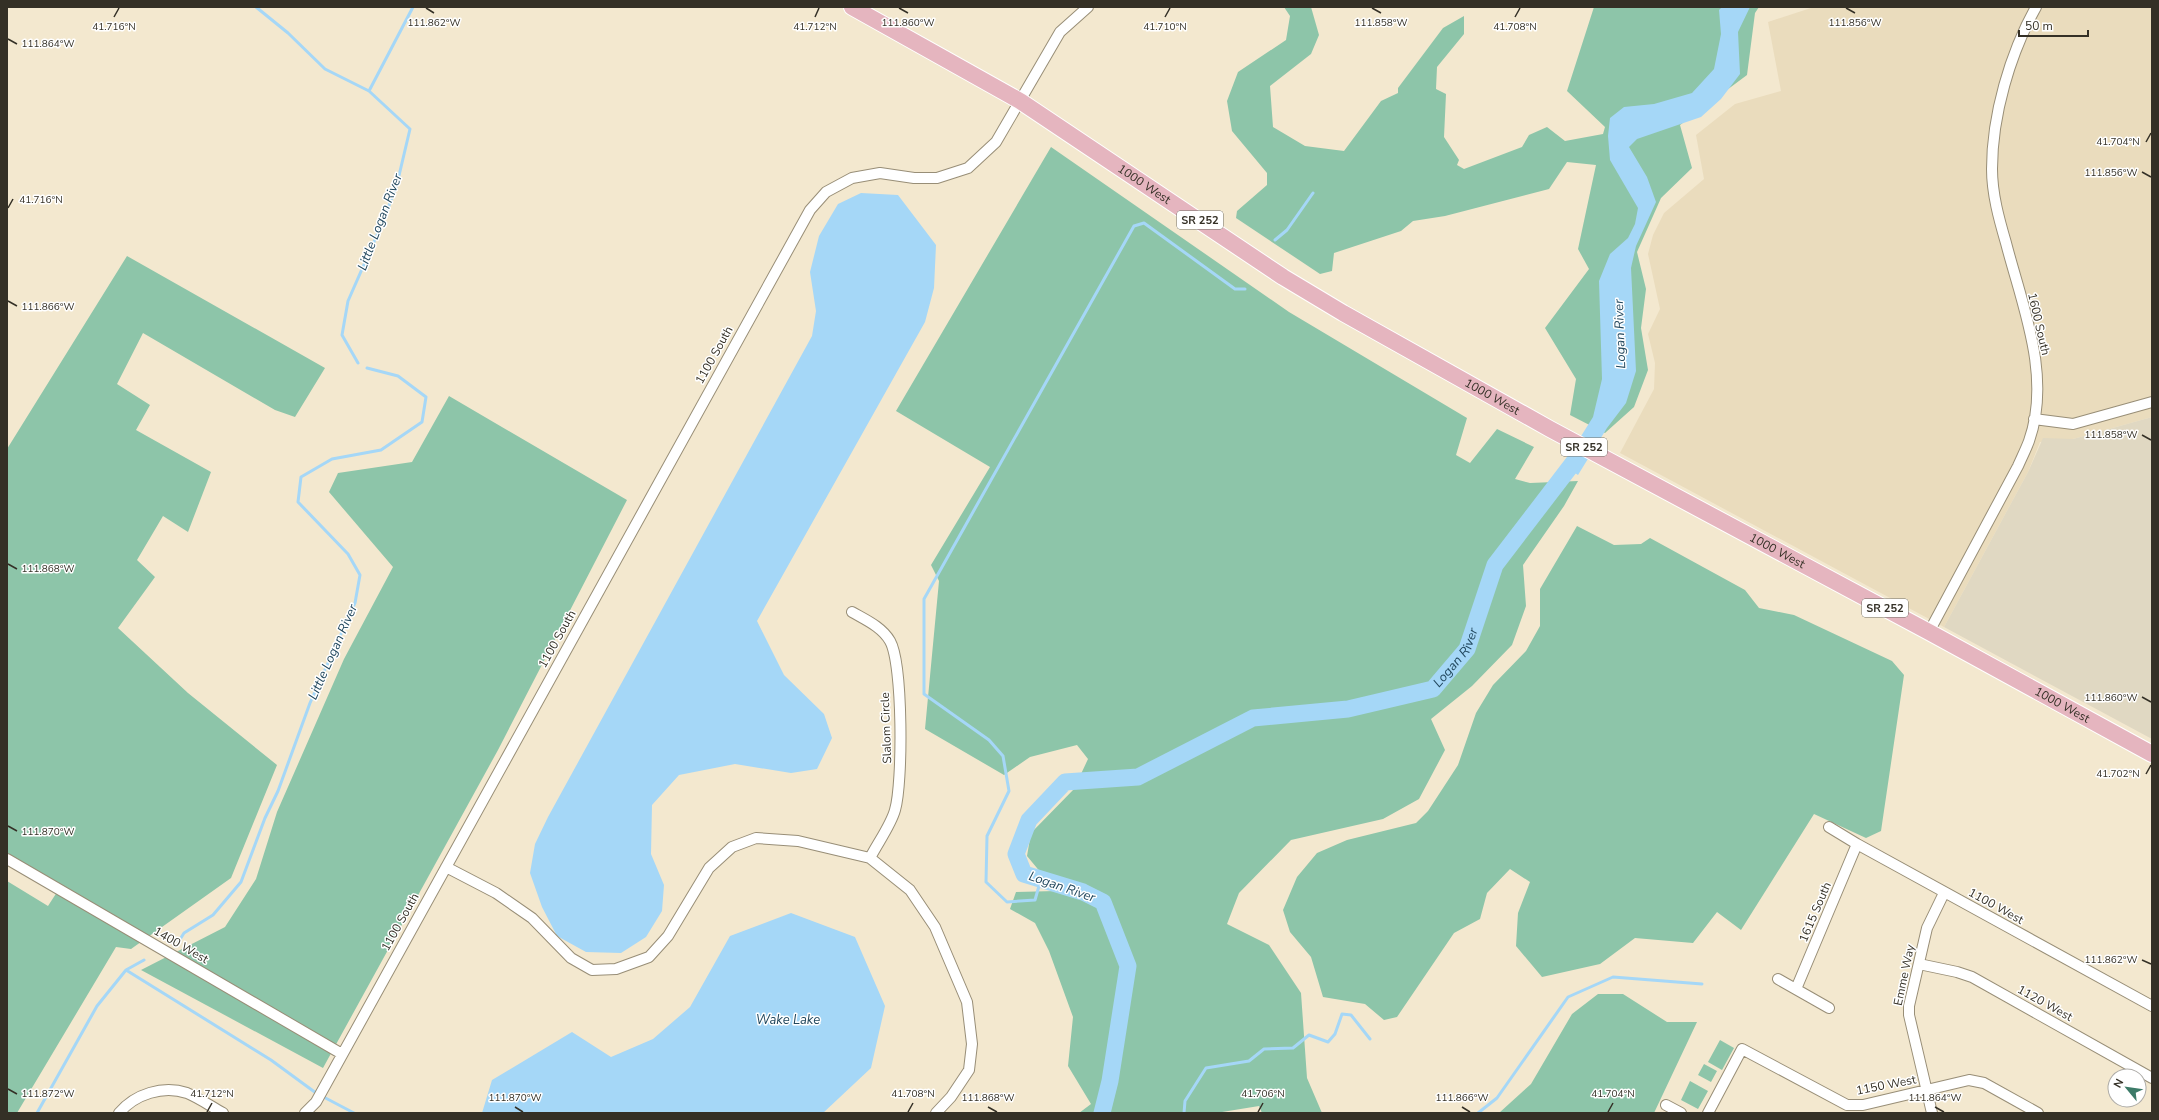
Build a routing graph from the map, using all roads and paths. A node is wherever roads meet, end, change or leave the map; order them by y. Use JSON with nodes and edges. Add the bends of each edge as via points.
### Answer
{"nodes":[{"id":1,"x":852,"y":7,"type":"edge"},
{"id":2,"x":1088,"y":7,"type":"edge"},
{"id":3,"x":2036,"y":7,"type":"edge"},
{"id":4,"x":1020,"y":101,"type":"junction"},
{"id":5,"x":2152,"y":402,"type":"edge"},
{"id":6,"x":2034,"y":419,"type":"junction"},
{"id":7,"x":852,"y":612,"type":"dead end"},
{"id":8,"x":1929,"y":632,"type":"junction"},
{"id":9,"x":2152,"y":754,"type":"edge"},
{"id":10,"x":1830,"y":827,"type":"dead end"},
{"id":11,"x":1857,"y":844,"type":"junction"},
{"id":12,"x":7,"y":858,"type":"edge"},
{"id":13,"x":870,"y":858,"type":"junction"},
{"id":14,"x":446,"y":867,"type":"junction"},
{"id":15,"x":1944,"y":892,"type":"junction"},
{"id":16,"x":1919,"y":964,"type":"junction"},
{"id":17,"x":1778,"y":979,"type":"dead end"},
{"id":18,"x":1796,"y":989,"type":"junction"},
{"id":19,"x":2152,"y":1006,"type":"edge"},
{"id":20,"x":1829,"y":1008,"type":"dead end"},
{"id":21,"x":342,"y":1054,"type":"junction"},
{"id":22,"x":2152,"y":1078,"type":"edge"},
{"id":23,"x":1927,"y":1091,"type":"junction"},
{"id":24,"x":1666,"y":1105,"type":"dead end"},
{"id":25,"x":120,"y":1113,"type":"edge"},
{"id":26,"x":223,"y":1113,"type":"edge"},
{"id":27,"x":304,"y":1113,"type":"edge"},
{"id":28,"x":936,"y":1113,"type":"edge"},
{"id":29,"x":1680,"y":1113,"type":"edge"},
{"id":30,"x":1708,"y":1113,"type":"edge"},
{"id":31,"x":1932,"y":1113,"type":"edge"},
{"id":32,"x":2038,"y":1113,"type":"edge"}],
"edges":[{"from":1,"to":4,"type":"main road","name":"1000 West","number":"SR 252"},
{"from":2,"to":4,"type":"street","via":[[1060,32]]},
{"from":3,"to":6,"type":"street","name":"1600 South","via":[[2017,47],[2003,88],[1992,169],[1999,220],[2034,347],[2037,382]]},
{"from":4,"to":8,"type":"main road","name":"1000 West","number":"SR 252","via":[[1283,277],[1343,313],[1550,429]]},
{"from":4,"to":14,"type":"street","name":"1100 South","via":[[996,142],[968,168],[937,178],[914,178],[880,173],[852,178],[826,192],[810,210]]},
{"from":5,"to":6,"type":"street","via":[[2073,424]]},
{"from":6,"to":8,"type":"street","name":"1600 South","via":[[2030,440],[2018,466]]},
{"from":7,"to":13,"type":"street","name":"Slalom Circle","via":[[881,629],[891,641],[896,659],[902,756],[895,810]]},
{"from":8,"to":9,"type":"main road","name":"1000 West","number":"SR 252"},
{"from":10,"to":11,"type":"street","name":"1100 West"},
{"from":11,"to":15,"type":"street","name":"1100 West"},
{"from":11,"to":18,"type":"street","name":"1615 South"},
{"from":12,"to":21,"type":"street","name":"1400 West"},
{"from":13,"to":14,"type":"street","via":[[798,841],[756,838],[732,847],[709,868],[668,936],[649,957],[616,969],[592,970],[571,958],[532,918],[496,893]]},
{"from":13,"to":28,"type":"street","via":[[910,890],[923,908],[935,927],[967,1002],[972,1044],[969,1070],[951,1097]]},
{"from":14,"to":21,"type":"street","name":"1100 South"},
{"from":15,"to":16,"type":"street","name":"Emme Way","via":[[1930,918]]},
{"from":15,"to":19,"type":"street","name":"1100 West"},
{"from":16,"to":22,"type":"street","name":"1120 West","via":[[1972,977]]},
{"from":16,"to":23,"type":"street","name":"Emme Way","via":[[1909,1015]]},
{"from":17,"to":18,"type":"street"},
{"from":18,"to":20,"type":"street"},
{"from":21,"to":27,"type":"street","name":"1100 South","via":[[316,1102]]},
{"from":23,"to":30,"type":"street","name":"1150 West","via":[[1863,1105],[1847,1105],[1742,1049]]},
{"from":23,"to":31,"type":"street","name":"Emme Way"},
{"from":23,"to":32,"type":"street","name":"1150 West","via":[[1968,1080],[1977,1081]]},
{"from":24,"to":29,"type":"street"},
{"from":25,"to":26,"type":"street","via":[[126,1105],[145,1094],[167,1090],[187,1094]]}]}
